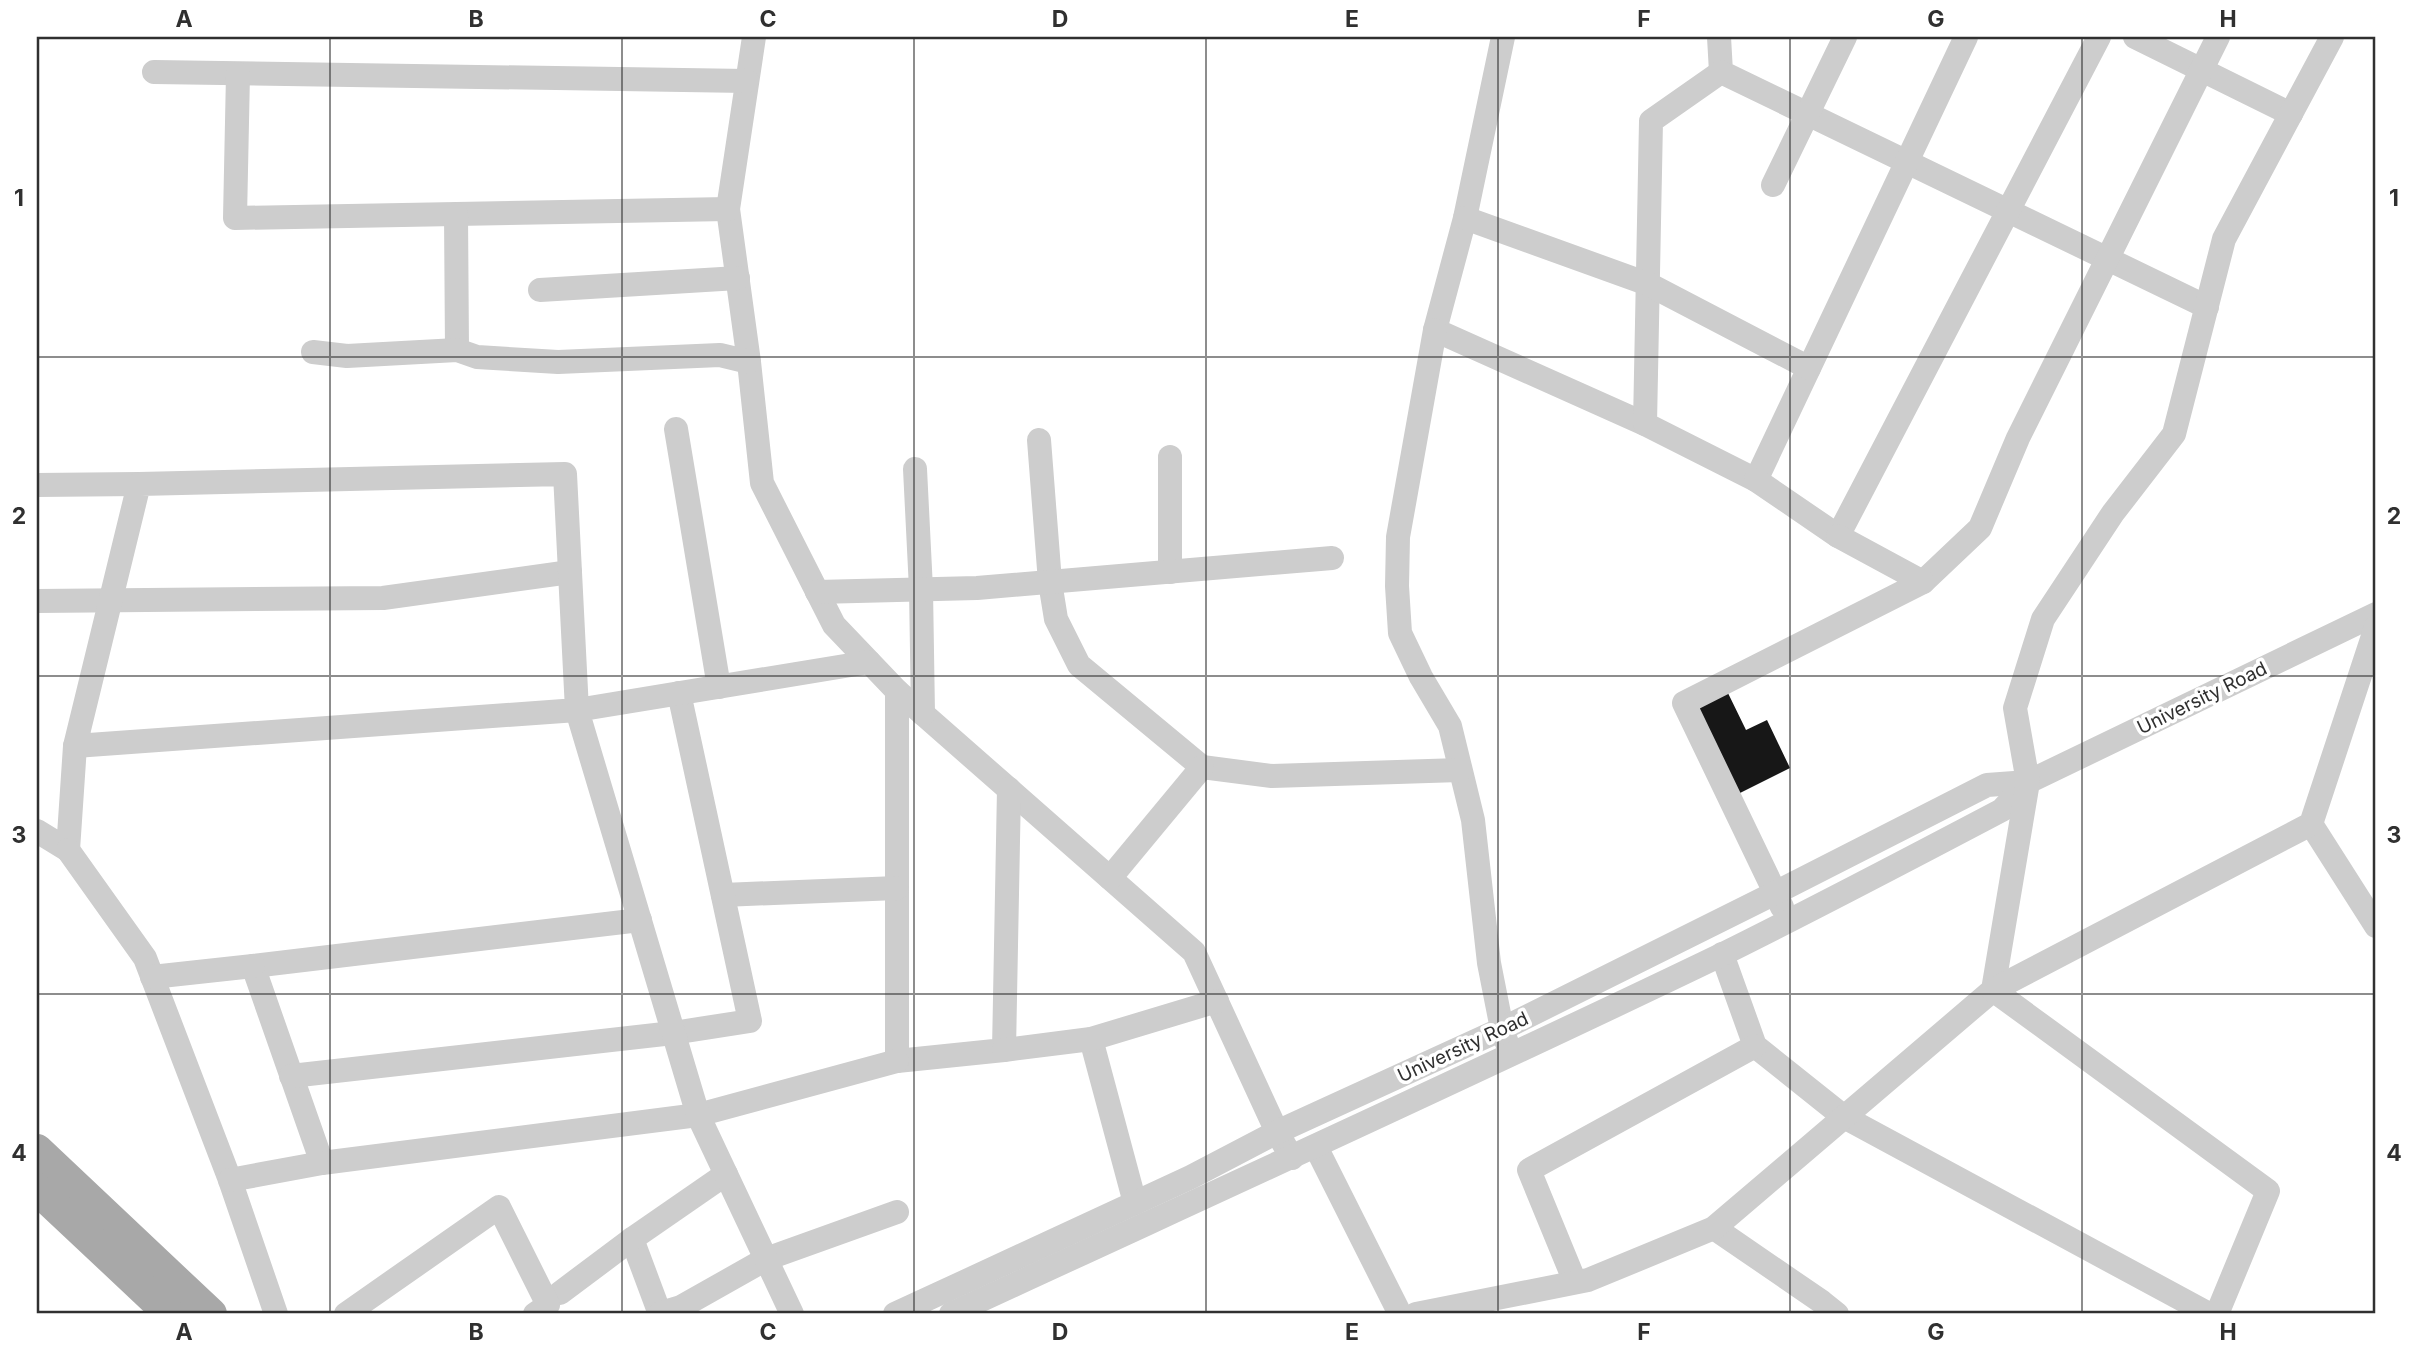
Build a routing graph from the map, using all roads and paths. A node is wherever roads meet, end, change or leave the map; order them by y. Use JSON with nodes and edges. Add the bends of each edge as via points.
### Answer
{"nodes":[{"id":1,"x":754,"y":37,"type":"edge"},
{"id":2,"x":1503,"y":37,"type":"edge"},
{"id":3,"x":1846,"y":37,"type":"edge"},
{"id":4,"x":1966,"y":37,"type":"edge"},
{"id":5,"x":2099,"y":37,"type":"edge"},
{"id":6,"x":2135,"y":37,"type":"edge"},
{"id":7,"x":2218,"y":37,"type":"edge"},
{"id":8,"x":2332,"y":37,"type":"edge"},
{"id":9,"x":1721,"y":40,"type":"edge"},
{"id":10,"x":2201,"y":71,"type":"junction"},
{"id":11,"x":154,"y":72,"type":"dead end"},
{"id":12,"x":1721,"y":72,"type":"junction"},
{"id":13,"x":238,"y":74,"type":"junction"},
{"id":14,"x":747,"y":81,"type":"junction"},
{"id":15,"x":1807,"y":113,"type":"junction"},
{"id":16,"x":2291,"y":114,"type":"junction"},
{"id":17,"x":1907,"y":162,"type":"junction"},
{"id":18,"x":1773,"y":185,"type":"dead end"},
{"id":19,"x":728,"y":209,"type":"junction"},
{"id":20,"x":2008,"y":211,"type":"junction"},
{"id":21,"x":456,"y":214,"type":"junction"},
{"id":22,"x":1465,"y":218,"type":"junction"},
{"id":23,"x":2107,"y":259,"type":"junction"},
{"id":24,"x":738,"y":278,"type":"junction"},
{"id":25,"x":1648,"y":284,"type":"junction"},
{"id":26,"x":540,"y":290,"type":"dead end"},
{"id":27,"x":2207,"y":307,"type":"junction"},
{"id":28,"x":1435,"y":330,"type":"junction"},
{"id":29,"x":457,"y":350,"type":"junction"},
{"id":30,"x":313,"y":352,"type":"dead end"},
{"id":31,"x":749,"y":362,"type":"junction"},
{"id":32,"x":1809,"y":368,"type":"junction"},
{"id":33,"x":1645,"y":424,"type":"junction"},
{"id":34,"x":676,"y":429,"type":"dead end"},
{"id":35,"x":1039,"y":440,"type":"dead end"},
{"id":36,"x":1170,"y":457,"type":"dead end"},
{"id":37,"x":915,"y":469,"type":"dead end"},
{"id":38,"x":1756,"y":480,"type":"junction"},
{"id":39,"x":139,"y":484,"type":"junction"},
{"id":40,"x":37,"y":485,"type":"edge"},
{"id":41,"x":1838,"y":536,"type":"junction"},
{"id":42,"x":1332,"y":558,"type":"dead end"},
{"id":43,"x":570,"y":572,"type":"junction"},
{"id":44,"x":1170,"y":572,"type":"junction"},
{"id":45,"x":1050,"y":582,"type":"junction"},
{"id":46,"x":1923,"y":582,"type":"junction"},
{"id":47,"x":921,"y":589,"type":"junction"},
{"id":48,"x":817,"y":592,"type":"junction"},
{"id":49,"x":37,"y":601,"type":"edge"},
{"id":50,"x":111,"y":601,"type":"junction"},
{"id":51,"x":2376,"y":614,"type":"edge"},
{"id":52,"x":2376,"y":626,"type":"edge"},
{"id":53,"x":869,"y":662,"type":"junction"},
{"id":54,"x":719,"y":687,"type":"junction"},
{"id":55,"x":897,"y":691,"type":"junction"},
{"id":56,"x":679,"y":693,"type":"junction"},
{"id":57,"x":577,"y":710,"type":"junction"},
{"id":58,"x":923,"y":714,"type":"junction"},
{"id":59,"x":75,"y":746,"type":"junction"},
{"id":60,"x":1202,"y":767,"type":"junction"},
{"id":61,"x":1460,"y":770,"type":"junction"},
{"id":62,"x":2028,"y":782,"type":"junction"},
{"id":63,"x":1009,"y":789,"type":"junction"},
{"id":64,"x":2311,"y":824,"type":"junction"},
{"id":65,"x":37,"y":831,"type":"edge"},
{"id":66,"x":68,"y":850,"type":"junction"},
{"id":67,"x":1111,"y":878,"type":"junction"},
{"id":68,"x":897,"y":888,"type":"junction"},
{"id":69,"x":1776,"y":893,"type":"junction"},
{"id":70,"x":723,"y":895,"type":"junction"},
{"id":71,"x":640,"y":920,"type":"junction"},
{"id":72,"x":1788,"y":920,"type":"junction"},
{"id":73,"x":2376,"y":926,"type":"edge"},
{"id":74,"x":1722,"y":954,"type":"junction"},
{"id":75,"x":253,"y":966,"type":"junction"},
{"id":76,"x":152,"y":977,"type":"junction"},
{"id":77,"x":1993,"y":990,"type":"junction"},
{"id":78,"x":1217,"y":1001,"type":"junction"},
{"id":79,"x":1502,"y":1029,"type":"junction"},
{"id":80,"x":673,"y":1033,"type":"junction"},
{"id":81,"x":1091,"y":1039,"type":"junction"},
{"id":82,"x":1755,"y":1046,"type":"junction"},
{"id":83,"x":1004,"y":1050,"type":"junction"},
{"id":84,"x":1511,"y":1054,"type":"junction"},
{"id":85,"x":897,"y":1061,"type":"junction"},
{"id":86,"x":291,"y":1076,"type":"junction"},
{"id":87,"x":698,"y":1115,"type":"junction"},
{"id":88,"x":1844,"y":1116,"type":"junction"},
{"id":89,"x":1278,"y":1132,"type":"junction"},
{"id":90,"x":1316,"y":1147,"type":"junction"},
{"id":91,"x":37,"y":1150,"type":"edge"},
{"id":92,"x":1292,"y":1158,"type":"junction"},
{"id":93,"x":322,"y":1163,"type":"junction"},
{"id":94,"x":726,"y":1174,"type":"junction"},
{"id":95,"x":230,"y":1180,"type":"junction"},
{"id":96,"x":37,"y":1189,"type":"edge"},
{"id":97,"x":1135,"y":1203,"type":"junction"},
{"id":98,"x":897,"y":1212,"type":"dead end"},
{"id":99,"x":1714,"y":1228,"type":"junction"},
{"id":100,"x":632,"y":1239,"type":"junction"},
{"id":101,"x":766,"y":1259,"type":"junction"},
{"id":102,"x":1575,"y":1282,"type":"junction"},
{"id":103,"x":560,"y":1293,"type":"dead end"},
{"id":104,"x":170,"y":1314,"type":"edge"},
{"id":105,"x":211,"y":1314,"type":"edge"},
{"id":106,"x":276,"y":1314,"type":"edge"},
{"id":107,"x":346,"y":1314,"type":"edge"},
{"id":108,"x":535,"y":1314,"type":"edge"},
{"id":109,"x":660,"y":1314,"type":"edge"},
{"id":110,"x":792,"y":1314,"type":"edge"},
{"id":111,"x":895,"y":1314,"type":"edge"},
{"id":112,"x":951,"y":1314,"type":"edge"},
{"id":113,"x":1400,"y":1314,"type":"edge"},
{"id":114,"x":1416,"y":1314,"type":"edge"},
{"id":115,"x":1837,"y":1314,"type":"edge"},
{"id":116,"x":2209,"y":1314,"type":"edge"},
{"id":117,"x":2217,"y":1314,"type":"edge"}],
"edges":[{"from":1,"to":14,"type":"street"},
{"from":2,"to":22,"type":"street"},
{"from":3,"to":15,"type":"street"},
{"from":4,"to":17,"type":"street"},
{"from":5,"to":20,"type":"street"},
{"from":6,"to":10,"type":"street"},
{"from":7,"to":10,"type":"street"},
{"from":8,"to":16,"type":"street"},
{"from":9,"to":12,"type":"street"},
{"from":10,"to":16,"type":"street"},
{"from":10,"to":23,"type":"street"},
{"from":11,"to":13,"type":"street"},
{"from":12,"to":15,"type":"street"},
{"from":12,"to":25,"type":"street","via":[[1651,121]]},
{"from":13,"to":14,"type":"street"},
{"from":13,"to":21,"type":"street","via":[[235,218]]},
{"from":14,"to":19,"type":"street"},
{"from":15,"to":17,"type":"street"},
{"from":15,"to":18,"type":"street"},
{"from":16,"to":27,"type":"street","via":[[2224,239]]},
{"from":17,"to":20,"type":"street"},
{"from":17,"to":32,"type":"street"},
{"from":19,"to":21,"type":"street"},
{"from":19,"to":24,"type":"street"},
{"from":20,"to":23,"type":"street"},
{"from":20,"to":41,"type":"street"},
{"from":21,"to":29,"type":"street"},
{"from":22,"to":25,"type":"street"},
{"from":22,"to":28,"type":"street"},
{"from":23,"to":27,"type":"street"},
{"from":23,"to":46,"type":"street","via":[[2018,438],[1980,528]]},
{"from":24,"to":26,"type":"street"},
{"from":24,"to":31,"type":"street"},
{"from":25,"to":32,"type":"street"},
{"from":25,"to":33,"type":"street"},
{"from":27,"to":62,"type":"street","via":[[2174,434],[2113,513],[2043,619],[2015,708]]},
{"from":28,"to":33,"type":"street"},
{"from":28,"to":61,"type":"street","via":[[1398,537],[1397,586],[1400,632],[1450,726]]},
{"from":29,"to":30,"type":"street","via":[[347,356]]},
{"from":29,"to":31,"type":"street","via":[[477,357],[558,362],[720,355]]},
{"from":31,"to":48,"type":"street","via":[[762,483]]},
{"from":32,"to":38,"type":"street"},
{"from":33,"to":38,"type":"street"},
{"from":34,"to":54,"type":"street"},
{"from":35,"to":45,"type":"street"},
{"from":36,"to":44,"type":"street"},
{"from":37,"to":47,"type":"street"},
{"from":38,"to":41,"type":"street"},
{"from":39,"to":40,"type":"street"},
{"from":39,"to":43,"type":"street","via":[[565,474]]},
{"from":39,"to":50,"type":"street"},
{"from":41,"to":46,"type":"street"},
{"from":42,"to":44,"type":"street"},
{"from":43,"to":50,"type":"street","via":[[383,598]]},
{"from":43,"to":57,"type":"street"},
{"from":44,"to":45,"type":"street"},
{"from":45,"to":47,"type":"street"},
{"from":45,"to":60,"type":"street","via":[[1056,620],[1079,665]]},
{"from":46,"to":69,"type":"street","via":[[1684,703]]},
{"from":47,"to":48,"type":"street"},
{"from":47,"to":58,"type":"street"},
{"from":48,"to":53,"type":"street","via":[[834,625]]},
{"from":49,"to":50,"type":"street"},
{"from":50,"to":59,"type":"street"},
{"from":51,"to":62,"type":"street","name":"University Road"},
{"from":52,"to":64,"type":"street"},
{"from":53,"to":54,"type":"street"},
{"from":53,"to":55,"type":"street"},
{"from":54,"to":56,"type":"street"},
{"from":55,"to":58,"type":"street"},
{"from":55,"to":68,"type":"street"},
{"from":56,"to":57,"type":"street"},
{"from":56,"to":70,"type":"street"},
{"from":57,"to":59,"type":"street"},
{"from":57,"to":71,"type":"street"},
{"from":58,"to":63,"type":"street"},
{"from":59,"to":66,"type":"street"},
{"from":60,"to":61,"type":"street","via":[[1272,776]]},
{"from":60,"to":67,"type":"street"},
{"from":61,"to":79,"type":"street","via":[[1473,820],[1489,962]]},
{"from":62,"to":69,"type":"street","name":"University Road","via":[[1987,785]]},
{"from":62,"to":72,"type":"street","name":"University Road","via":[[2003,810]]},
{"from":62,"to":77,"type":"street"},
{"from":63,"to":67,"type":"street"},
{"from":63,"to":83,"type":"street"},
{"from":64,"to":73,"type":"street"},
{"from":64,"to":77,"type":"street"},
{"from":65,"to":66,"type":"street"},
{"from":66,"to":76,"type":"street","via":[[145,958]]},
{"from":67,"to":78,"type":"street","via":[[1194,952]]},
{"from":68,"to":70,"type":"street"},
{"from":68,"to":85,"type":"street"},
{"from":69,"to":72,"type":"street"},
{"from":69,"to":79,"type":"street","name":"University Road"},
{"from":70,"to":80,"type":"street","via":[[750,1021]]},
{"from":71,"to":75,"type":"street"},
{"from":71,"to":80,"type":"street"},
{"from":72,"to":74,"type":"street","name":"University Road"},
{"from":74,"to":82,"type":"street"},
{"from":74,"to":84,"type":"street","name":"University Road"},
{"from":75,"to":76,"type":"street"},
{"from":75,"to":86,"type":"street"},
{"from":76,"to":95,"type":"street"},
{"from":77,"to":88,"type":"street"},
{"from":77,"to":117,"type":"street","via":[[2269,1191]]},
{"from":78,"to":81,"type":"street"},
{"from":78,"to":89,"type":"street"},
{"from":79,"to":84,"type":"street"},
{"from":79,"to":89,"type":"street","name":"University Road"},
{"from":80,"to":86,"type":"street"},
{"from":80,"to":87,"type":"street"},
{"from":81,"to":83,"type":"street"},
{"from":81,"to":97,"type":"street"},
{"from":82,"to":88,"type":"street"},
{"from":82,"to":102,"type":"street","via":[[1529,1170]]},
{"from":83,"to":85,"type":"street"},
{"from":84,"to":90,"type":"street","name":"University Road"},
{"from":85,"to":87,"type":"street"},
{"from":86,"to":93,"type":"street"},
{"from":87,"to":93,"type":"street"},
{"from":87,"to":94,"type":"street"},
{"from":88,"to":99,"type":"street"},
{"from":88,"to":116,"type":"street"},
{"from":89,"to":92,"type":"street"},
{"from":89,"to":97,"type":"street","name":"University Road"},
{"from":90,"to":92,"type":"street","name":"University Road"},
{"from":90,"to":113,"type":"street"},
{"from":91,"to":105,"type":"main road"},
{"from":92,"to":112,"type":"street","name":"University Road"},
{"from":93,"to":95,"type":"street"},
{"from":94,"to":100,"type":"street"},
{"from":94,"to":101,"type":"street"},
{"from":95,"to":106,"type":"street"},
{"from":96,"to":104,"type":"main road"},
{"from":97,"to":111,"type":"street","name":"University Road"},
{"from":98,"to":101,"type":"street"},
{"from":99,"to":102,"type":"street"},
{"from":99,"to":115,"type":"street"},
{"from":100,"to":103,"type":"street"},
{"from":100,"to":109,"type":"street"},
{"from":101,"to":109,"type":"street"},
{"from":101,"to":110,"type":"street"},
{"from":102,"to":114,"type":"street"},
{"from":107,"to":108,"type":"street","via":[[499,1208],[548,1305]]}]}
